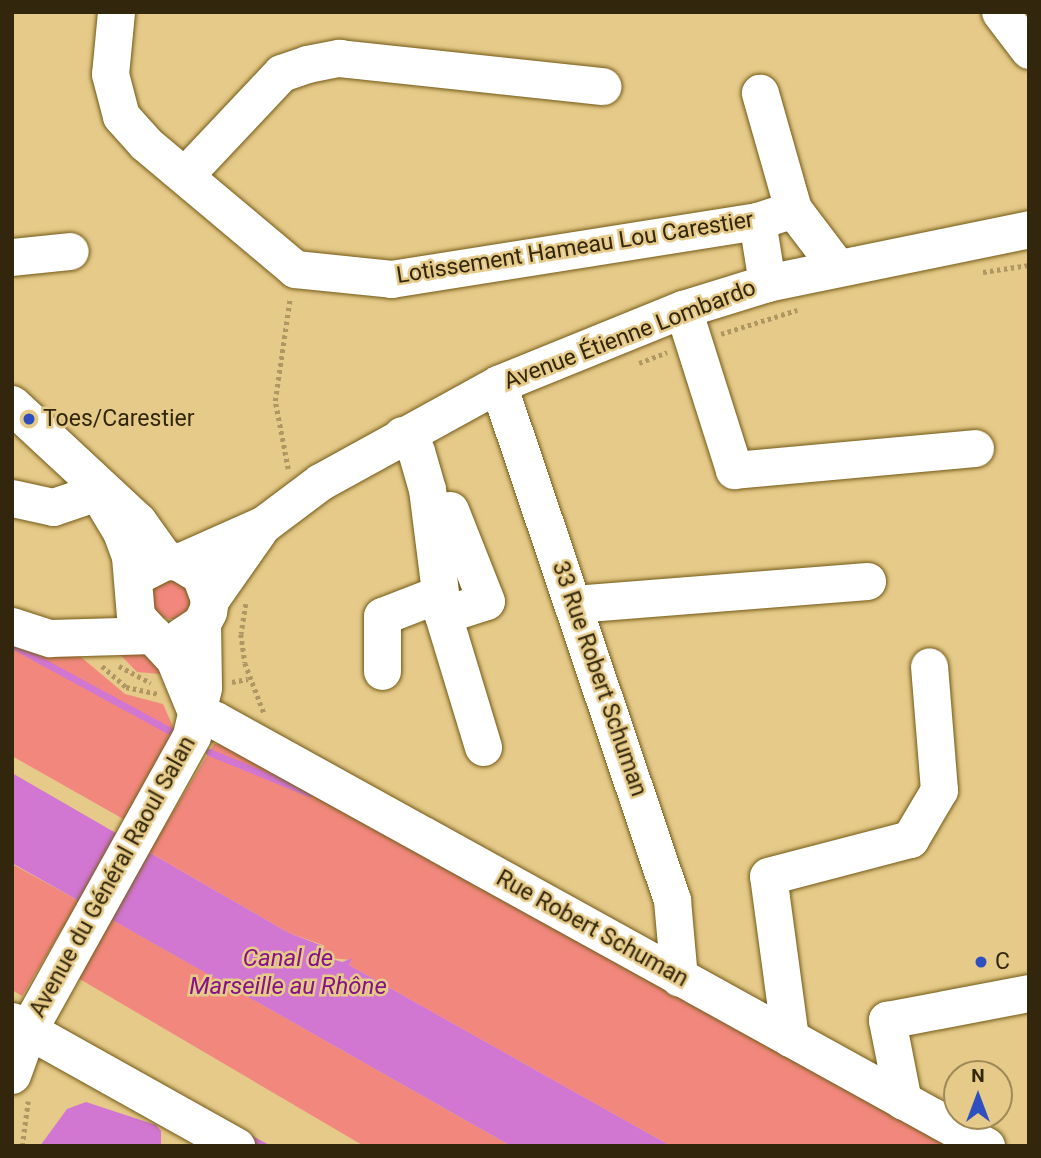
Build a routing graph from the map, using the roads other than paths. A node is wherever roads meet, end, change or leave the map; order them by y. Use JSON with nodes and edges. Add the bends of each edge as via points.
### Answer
{"nodes":[{"id":1,"x":116,"y":12,"type":"edge"},
{"id":2,"x":1000,"y":12,"type":"edge"},
{"id":3,"x":1029,"y":50,"type":"edge"},
{"id":4,"x":603,"y":86,"type":"dead end"},
{"id":5,"x":760,"y":93,"type":"dead end"},
{"id":6,"x":185,"y":175,"type":"junction"},
{"id":7,"x":793,"y":209,"type":"junction"},
{"id":8,"x":757,"y":221,"type":"junction"},
{"id":9,"x":1029,"y":229,"type":"edge"},
{"id":10,"x":70,"y":251,"type":"dead end"},
{"id":11,"x":12,"y":257,"type":"edge"},
{"id":12,"x":837,"y":267,"type":"junction"},
{"id":13,"x":767,"y":283,"type":"junction"},
{"id":14,"x":689,"y":326,"type":"junction"},
{"id":15,"x":498,"y":384,"type":"junction"},
{"id":16,"x":12,"y":405,"type":"edge"},
{"id":17,"x":402,"y":435,"type":"junction"},
{"id":18,"x":975,"y":448,"type":"dead end"},
{"id":19,"x":97,"y":487,"type":"junction"},
{"id":20,"x":12,"y":498,"type":"edge"},
{"id":21,"x":264,"y":524,"type":"junction"},
{"id":22,"x":173,"y":562,"type":"junction"},
{"id":23,"x":867,"y":581,"type":"dead end"},
{"id":24,"x":133,"y":592,"type":"junction"},
{"id":25,"x":441,"y":604,"type":"junction"},
{"id":26,"x":574,"y":604,"type":"junction"},
{"id":27,"x":206,"y":612,"type":"junction"},
{"id":28,"x":12,"y":626,"type":"edge"},
{"id":29,"x":154,"y":635,"type":"junction"},
{"id":30,"x":84,"y":648,"type":"junction"},
{"id":31,"x":929,"y":666,"type":"dead end"},
{"id":32,"x":383,"y":671,"type":"dead end"},
{"id":33,"x":197,"y":717,"type":"junction"},
{"id":34,"x":483,"y":747,"type":"dead end"},
{"id":35,"x":679,"y":978,"type":"junction"},
{"id":36,"x":1029,"y":993,"type":"edge"},
{"id":37,"x":20,"y":1026,"type":"edge"},
{"id":38,"x":789,"y":1038,"type":"junction"},
{"id":39,"x":12,"y":1075,"type":"edge"},
{"id":40,"x":903,"y":1101,"type":"junction"},
{"id":41,"x":227,"y":1143,"type":"edge"},
{"id":42,"x":986,"y":1146,"type":"edge"}],
"edges":[{"from":1,"to":6,"type":"street","via":[[110,74],[121,116]]},
{"from":2,"to":3,"type":"street"},
{"from":4,"to":6,"type":"street","via":[[339,58],[307,64],[281,73]]},
{"from":5,"to":7,"type":"street"},
{"from":6,"to":8,"type":"street","name":"Lotissement Hameau Lou Carestier","via":[[295,269],[391,279]]},
{"from":7,"to":8,"type":"street","name":"Lotissement Hameau Lou Carestier"},
{"from":7,"to":12,"type":"street"},
{"from":8,"to":13,"type":"street"},
{"from":9,"to":12,"type":"street","name":"Avenue Étienne Lombardo"},
{"from":10,"to":11,"type":"street"},
{"from":12,"to":13,"type":"street","name":"Avenue Étienne Lombardo"},
{"from":13,"to":14,"type":"street","name":"Avenue Étienne Lombardo"},
{"from":14,"to":15,"type":"street","name":"Avenue Étienne Lombardo"},
{"from":14,"to":18,"type":"street","via":[[734,470]]},
{"from":15,"to":17,"type":"street","name":"Avenue Étienne Lombardo"},
{"from":15,"to":26,"type":"street","name":"33 Rue Robert Schuman"},
{"from":16,"to":19,"type":"main road","name":"Avenue du Général Raoul Salan"},
{"from":17,"to":21,"type":"street","name":"Avenue Étienne Lombardo","via":[[320,482]]},
{"from":17,"to":25,"type":"street","via":[[416,451],[438,500]]},
{"from":19,"to":20,"type":"street","via":[[53,507]]},
{"from":19,"to":22,"type":"main road","name":"Avenue du Général Raoul Salan","via":[[138,522]]},
{"from":19,"to":24,"type":"main road","name":"Avenue du Général Raoul Salan","via":[[131,557]]},
{"from":21,"to":22,"type":"street","name":"Avenue Étienne Lombardo"},
{"from":21,"to":27,"type":"street","name":"Avenue Étienne Lombardo"},
{"from":22,"to":24,"type":"main road","via":[[145,571]]},
{"from":22,"to":27,"type":"main road","name":"Avenue du Général Raoul Salan","via":[[201,575]]},
{"from":23,"to":26,"type":"street"},
{"from":24,"to":29,"type":"main road","name":"Avenue du Général Raoul Salan","via":[[136,617]]},
{"from":24,"to":30,"type":"street"},
{"from":25,"to":32,"type":"street","via":[[383,616]]},
{"from":25,"to":34,"type":"street"},
{"from":26,"to":35,"type":"street","name":"33 Rue Robert Schuman","via":[[672,900]]},
{"from":27,"to":29,"type":"main road","via":[[180,638]]},
{"from":27,"to":33,"type":"main road","name":"Avenue du Général Raoul Salan","via":[[203,688]]},
{"from":28,"to":30,"type":"street"},
{"from":29,"to":30,"type":"street"},
{"from":29,"to":33,"type":"main road","name":"Avenue du Général Raoul Salan","via":[[180,669]]},
{"from":31,"to":38,"type":"street","via":[[939,789],[910,839],[768,876]]},
{"from":33,"to":35,"type":"street","name":"Rue Robert Schuman","via":[[215,720]]},
{"from":33,"to":37,"type":"main road","name":"Avenue du Général Raoul Salan","via":[[167,783],[62,970]]},
{"from":35,"to":38,"type":"street","name":"Rue Robert Schuman"},
{"from":36,"to":40,"type":"street","via":[[887,1020]]},
{"from":37,"to":39,"type":"main road","name":"Avenue du Général Raoul Salan"},
{"from":37,"to":41,"type":"street"},
{"from":38,"to":40,"type":"street","name":"Rue Robert Schuman"},
{"from":40,"to":42,"type":"street","name":"Rue Robert Schuman"}]}
